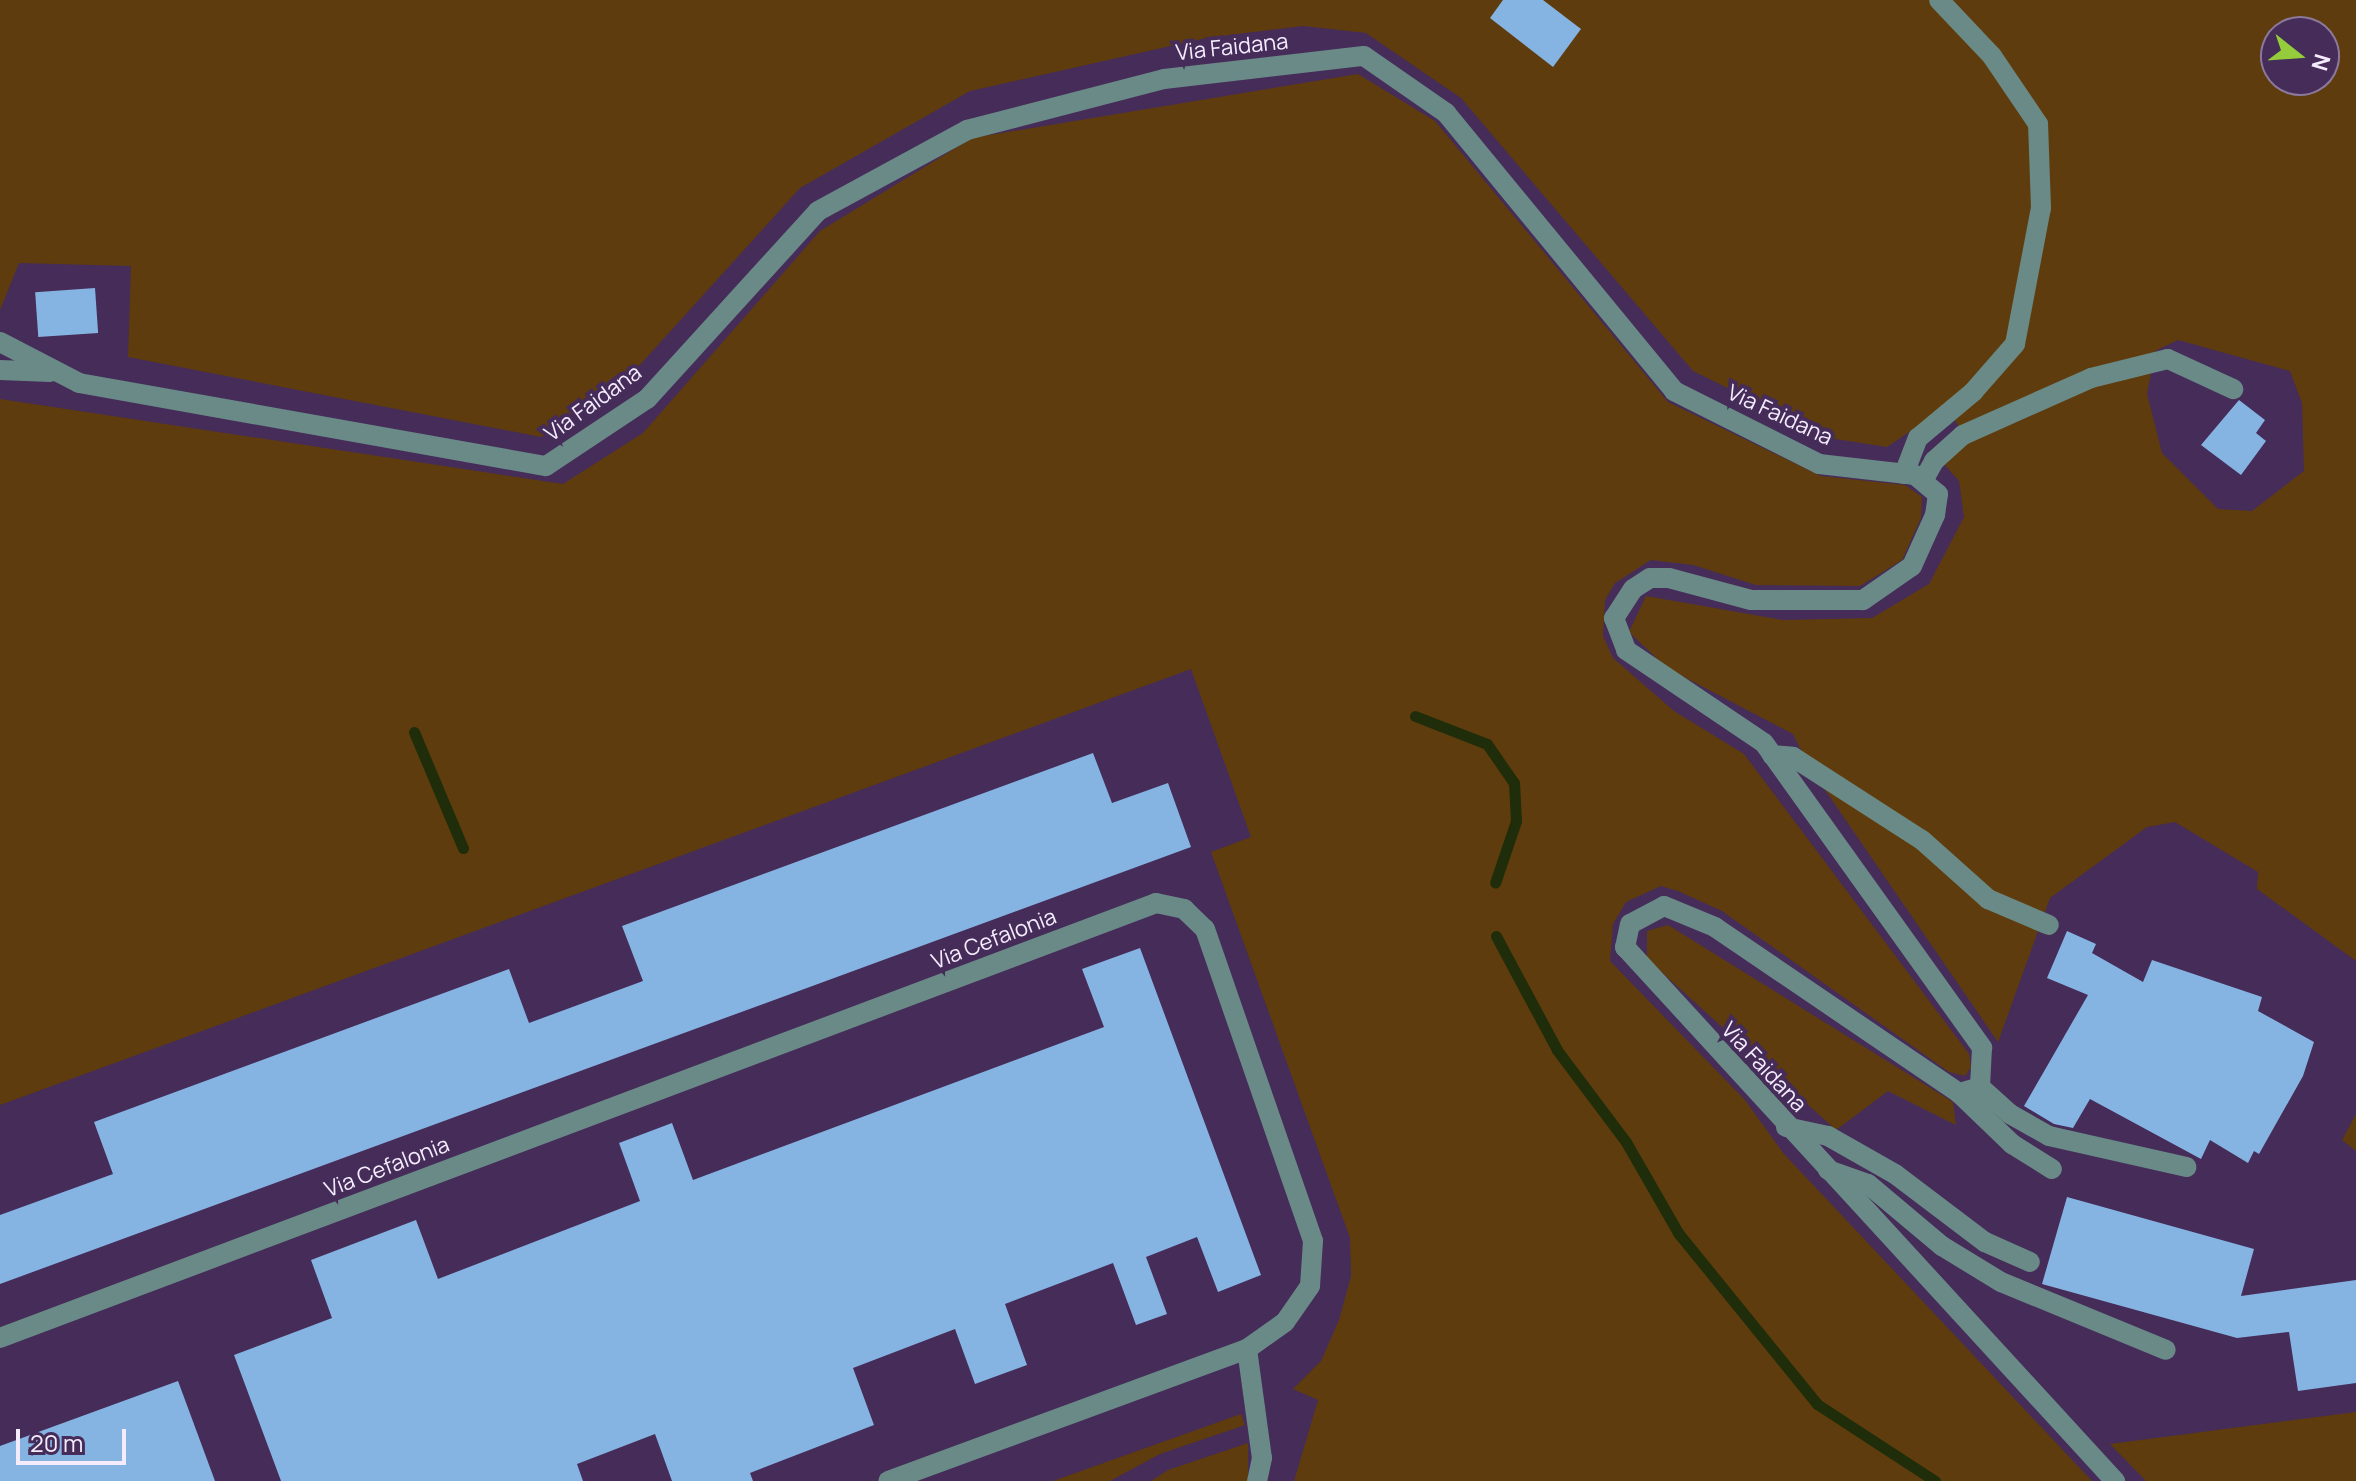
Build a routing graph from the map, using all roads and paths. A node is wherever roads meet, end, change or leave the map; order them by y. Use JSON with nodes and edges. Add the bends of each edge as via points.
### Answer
{"nodes":[{"id":1,"x":1939,"y":0,"type":"edge"},
{"id":2,"x":0,"y":342,"type":"edge"},
{"id":3,"x":0,"y":370,"type":"edge"},
{"id":4,"x":58,"y":373,"type":"junction"},
{"id":5,"x":2233,"y":389,"type":"dead end"},
{"id":6,"x":1913,"y":477,"type":"junction"},
{"id":7,"x":1772,"y":755,"type":"junction"},
{"id":8,"x":2049,"y":925,"type":"dead end"},
{"id":9,"x":1980,"y":1087,"type":"junction"},
{"id":10,"x":1959,"y":1093,"type":"junction"},
{"id":11,"x":1786,"y":1127,"type":"junction"},
{"id":12,"x":2187,"y":1167,"type":"dead end"},
{"id":13,"x":1824,"y":1169,"type":"junction"},
{"id":14,"x":2052,"y":1169,"type":"dead end"},
{"id":15,"x":2030,"y":1262,"type":"dead end"},
{"id":16,"x":0,"y":1338,"type":"edge"},
{"id":17,"x":1247,"y":1349,"type":"junction"},
{"id":18,"x":2166,"y":1350,"type":"dead end"},
{"id":19,"x":888,"y":1481,"type":"edge"},
{"id":20,"x":1257,"y":1481,"type":"edge"},
{"id":21,"x":2115,"y":1481,"type":"edge"}],
"edges":[{"from":1,"to":6,"type":"street","via":[[1992,56],[2038,124],[2041,208],[2015,344],[1973,392],[1918,438]]},
{"from":2,"to":4,"type":"street","name":"Via Faidana"},
{"from":3,"to":4,"type":"street"},
{"from":4,"to":6,"type":"street","name":"Via Faidana","via":[[79,383],[546,466],[647,399],[818,211],[967,130],[1164,79],[1364,56],[1446,113],[1674,391],[1819,464]]},
{"from":5,"to":6,"type":"street","via":[[2168,359],[2091,378],[1963,435]]},
{"from":6,"to":7,"type":"street","via":[[1938,494],[1935,515],[1912,566],[1863,600],[1751,600],[1669,578],[1650,578],[1633,589],[1614,618],[1626,650],[1764,743]]},
{"from":7,"to":8,"type":"street","via":[[1793,757],[1922,840],[1988,899]]},
{"from":7,"to":9,"type":"street","via":[[1982,1048]]},
{"from":9,"to":10,"type":"street"},
{"from":9,"to":12,"type":"street","via":[[2010,1114],[2049,1136]]},
{"from":10,"to":11,"type":"street","name":"Via Faidana","via":[[1715,927],[1664,906],[1630,924],[1625,936],[1628,955]]},
{"from":10,"to":14,"type":"street","via":[[2012,1144]]},
{"from":11,"to":13,"type":"street","name":"Via Faidana"},
{"from":11,"to":15,"type":"street","via":[[1828,1136],[1895,1174],[1985,1242]]},
{"from":13,"to":18,"type":"street","via":[[1868,1184],[1942,1246],[2001,1282]]},
{"from":13,"to":21,"type":"street","name":"Via Faidana","via":[[2026,1379]]},
{"from":16,"to":17,"type":"street","name":"Via Cefalonia","via":[[1156,903],[1184,909],[1205,929],[1313,1241],[1310,1286],[1285,1322]]},
{"from":17,"to":19,"type":"street","name":"Via Cefalonia"},
{"from":17,"to":20,"type":"street","via":[[1262,1458]]}]}
